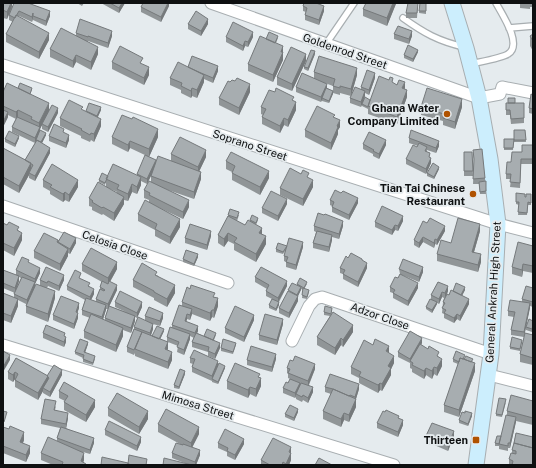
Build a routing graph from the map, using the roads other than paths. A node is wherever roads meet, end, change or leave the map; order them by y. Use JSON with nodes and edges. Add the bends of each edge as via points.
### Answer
{"nodes":[{"id":1,"x":211,"y":3,"type":"edge"},
{"id":2,"x":354,"y":3,"type":"edge"},
{"id":3,"x":452,"y":3,"type":"edge"},
{"id":4,"x":496,"y":3,"type":"edge"},
{"id":5,"x":403,"y":18,"type":"dead end"},
{"id":6,"x":533,"y":26,"type":"edge"},
{"id":7,"x":509,"y":28,"type":"junction"},
{"id":8,"x":326,"y":44,"type":"junction"},
{"id":9,"x":466,"y":48,"type":"junction"},
{"id":10,"x":470,"y":64,"type":"junction"},
{"id":11,"x":3,"y":65,"type":"edge"},
{"id":12,"x":533,"y":93,"type":"edge"},
{"id":13,"x":480,"y":98,"type":"junction"},
{"id":14,"x":3,"y":206,"type":"edge"},
{"id":15,"x":498,"y":224,"type":"junction"},
{"id":16,"x":533,"y":233,"type":"edge"},
{"id":17,"x":228,"y":283,"type":"dead end"},
{"id":18,"x":292,"y":342,"type":"dead end"},
{"id":19,"x":3,"y":345,"type":"edge"},
{"id":20,"x":491,"y":354,"type":"junction"},
{"id":21,"x":488,"y":375,"type":"junction"},
{"id":22,"x":533,"y":386,"type":"edge"},
{"id":23,"x":394,"y":465,"type":"edge"},
{"id":24,"x":476,"y":465,"type":"edge"}],
"edges":[{"from":1,"to":8,"type":"street","name":"Goldenrod Street"},
{"from":2,"to":8,"type":"lane"},
{"from":3,"to":9,"type":"main road","name":"General Ankrah High Street"},
{"from":4,"to":7,"type":"lane"},
{"from":5,"to":9,"type":"lane","via":[[434,38]]},
{"from":6,"to":7,"type":"lane"},
{"from":7,"to":10,"type":"lane","via":[[514,44],[508,54]]},
{"from":8,"to":13,"type":"street","name":"Goldenrod Street"},
{"from":9,"to":10,"type":"main road","name":"General Ankrah High Street"},
{"from":10,"to":13,"type":"main road","name":"General Ankrah High Street"},
{"from":11,"to":15,"type":"street","name":"Soprano Street"},
{"from":12,"to":13,"type":"street","via":[[502,87],[500,94]]},
{"from":13,"to":15,"type":"main road","name":"General Ankrah High Street"},
{"from":14,"to":17,"type":"street","name":"Celosia Close"},
{"from":15,"to":16,"type":"street","name":"Soprano Street"},
{"from":15,"to":20,"type":"main road","name":"General Ankrah High Street"},
{"from":18,"to":20,"type":"street","name":"Adzor Close","via":[[309,306],[315,299],[322,297]]},
{"from":19,"to":23,"type":"street","name":"Mimosa Street"},
{"from":20,"to":21,"type":"main road","name":"General Ankrah High Street"},
{"from":21,"to":22,"type":"street"},
{"from":21,"to":24,"type":"main road","name":"General Ankrah High Street"}]}
